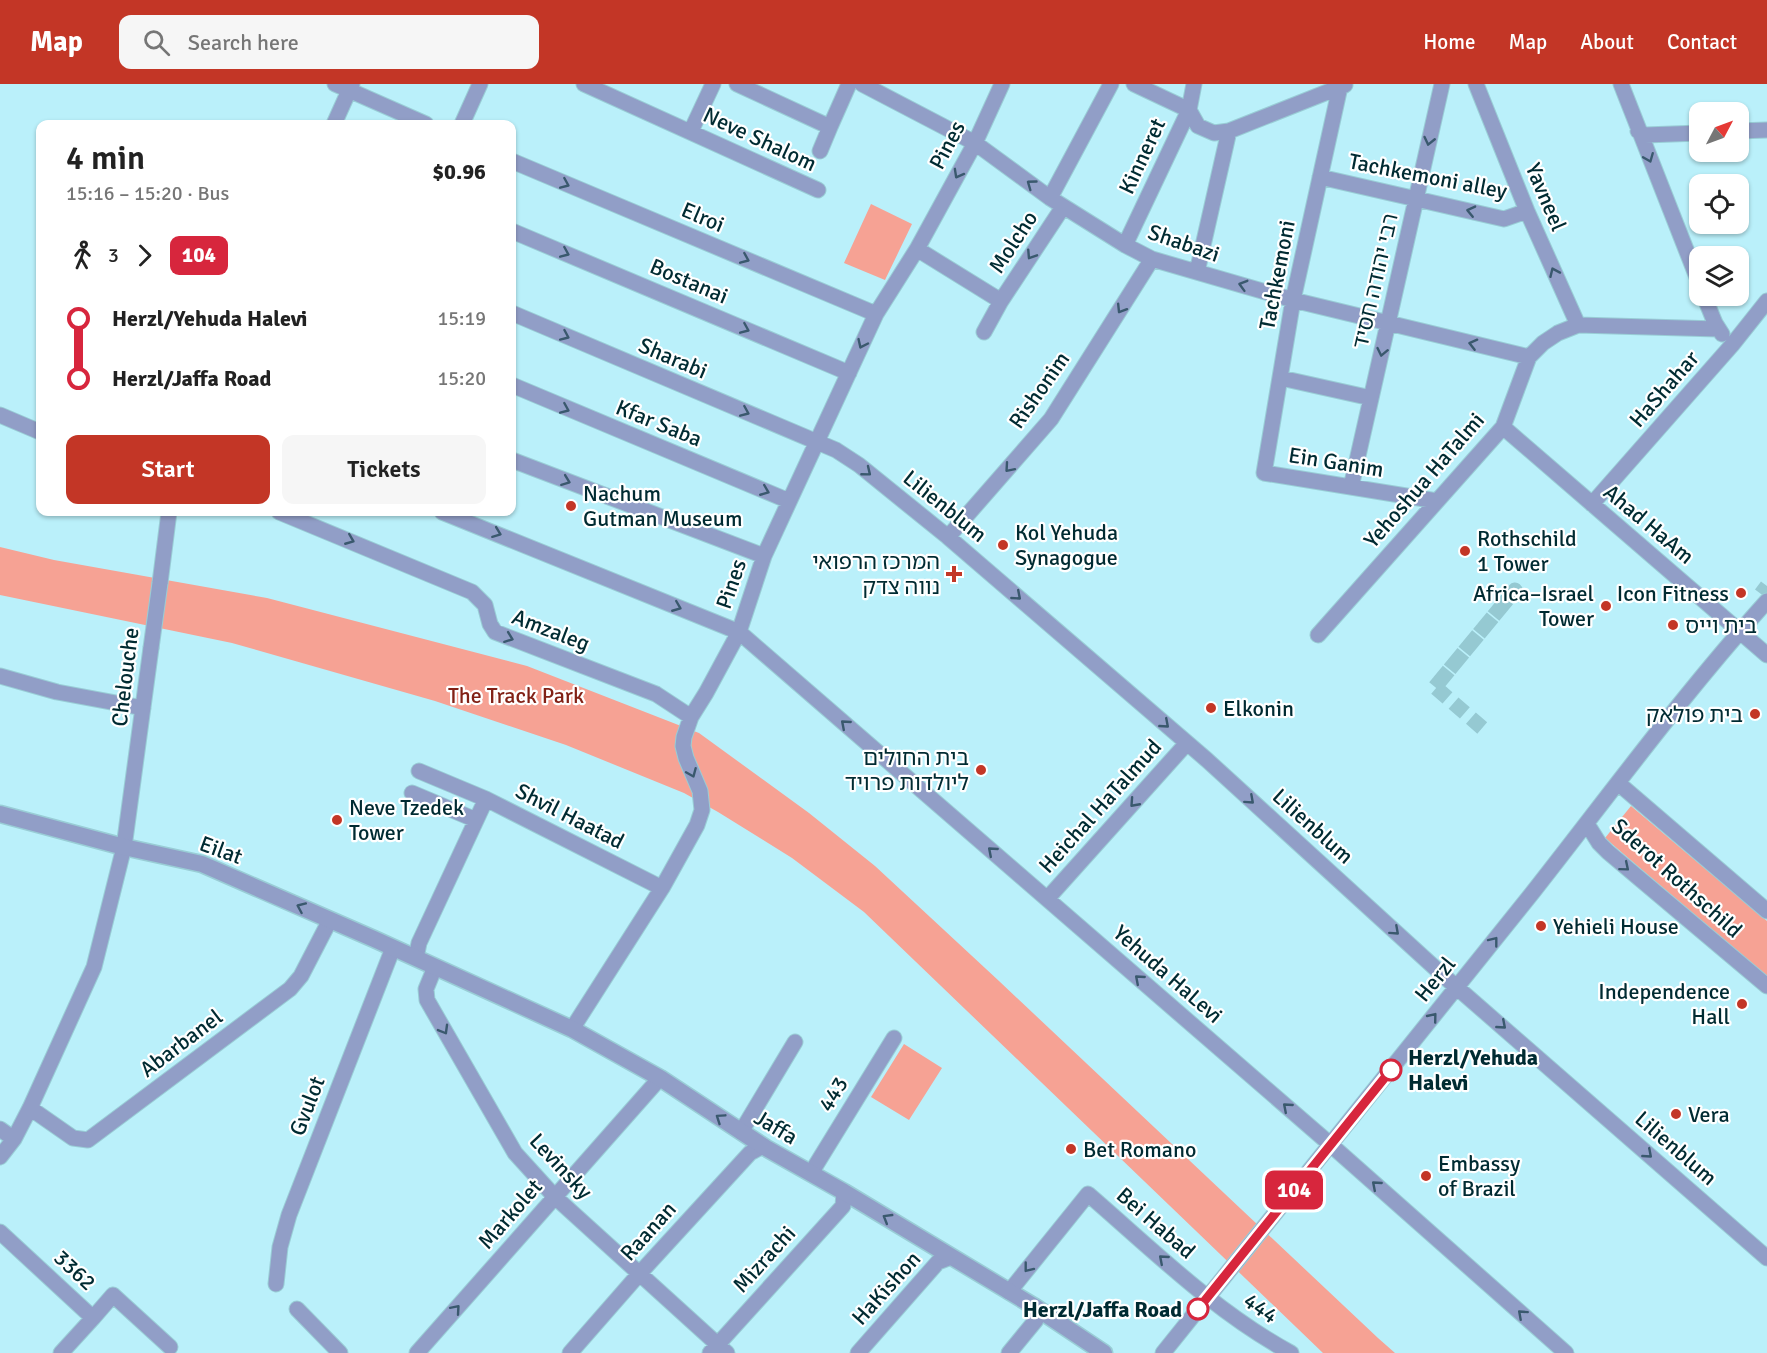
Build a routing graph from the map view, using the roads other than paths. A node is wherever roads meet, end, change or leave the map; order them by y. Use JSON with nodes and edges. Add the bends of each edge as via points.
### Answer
{"nodes":[{"id":1,"x":480,"y":84,"type":"edge"},
{"id":2,"x":584,"y":84,"type":"edge"},
{"id":3,"x":713,"y":84,"type":"edge"},
{"id":4,"x":737,"y":84,"type":"edge"},
{"id":5,"x":849,"y":84,"type":"edge"},
{"id":6,"x":862,"y":84,"type":"edge"},
{"id":7,"x":1002,"y":84,"type":"edge"},
{"id":8,"x":1111,"y":84,"type":"edge"},
{"id":9,"x":1134,"y":84,"type":"edge"},
{"id":10,"x":1194,"y":84,"type":"edge"},
{"id":11,"x":1442,"y":84,"type":"edge"},
{"id":12,"x":1476,"y":84,"type":"edge"},
{"id":13,"x":1621,"y":84,"type":"edge"},
{"id":14,"x":345,"y":86,"type":"edge"},
{"id":15,"x":1344,"y":86,"type":"edge"},
{"id":16,"x":1189,"y":110,"type":"junction"},
{"id":17,"x":335,"y":120,"type":"edge"},
{"id":18,"x":417,"y":120,"type":"edge"},
{"id":19,"x":464,"y":120,"type":"edge"},
{"id":20,"x":830,"y":128,"type":"junction"},
{"id":21,"x":1767,"y":130,"type":"edge"},
{"id":22,"x":691,"y":131,"type":"junction"},
{"id":23,"x":1228,"y":131,"type":"junction"},
{"id":24,"x":1638,"y":131,"type":"junction"},
{"id":25,"x":1749,"y":131,"type":"edge"},
{"id":26,"x":1689,"y":133,"type":"edge"},
{"id":27,"x":975,"y":143,"type":"junction"},
{"id":28,"x":820,"y":152,"type":"dead end"},
{"id":29,"x":516,"y":163,"type":"edge"},
{"id":30,"x":1320,"y":177,"type":"junction"},
{"id":31,"x":818,"y":190,"type":"dead end"},
{"id":32,"x":1416,"y":199,"type":"junction"},
{"id":33,"x":1057,"y":202,"type":"junction"},
{"id":34,"x":1527,"y":211,"type":"junction"},
{"id":35,"x":516,"y":233,"type":"edge"},
{"id":36,"x":1125,"y":245,"type":"junction"},
{"id":37,"x":917,"y":249,"type":"junction"},
{"id":38,"x":1689,"y":258,"type":"edge"},
{"id":39,"x":1152,"y":260,"type":"junction"},
{"id":40,"x":1197,"y":272,"type":"junction"},
{"id":41,"x":1293,"y":300,"type":"junction"},
{"id":42,"x":1001,"y":301,"type":"junction"},
{"id":43,"x":1766,"y":302,"type":"edge"},
{"id":44,"x":1708,"y":306,"type":"edge"},
{"id":45,"x":876,"y":314,"type":"junction"},
{"id":46,"x":516,"y":315,"type":"edge"},
{"id":47,"x":1388,"y":323,"type":"junction"},
{"id":48,"x":1578,"y":325,"type":"junction"},
{"id":49,"x":1718,"y":329,"type":"junction"},
{"id":50,"x":984,"y":332,"type":"dead end"},
{"id":51,"x":1732,"y":345,"type":"junction"},
{"id":52,"x":1529,"y":357,"type":"junction"},
{"id":53,"x":849,"y":373,"type":"junction"},
{"id":54,"x":1281,"y":378,"type":"junction"},
{"id":55,"x":516,"y":387,"type":"edge"},
{"id":56,"x":1371,"y":398,"type":"junction"},
{"id":57,"x":0,"y":415,"type":"edge"},
{"id":58,"x":1503,"y":427,"type":"junction"},
{"id":59,"x":36,"y":430,"type":"edge"},
{"id":60,"x":817,"y":443,"type":"junction"},
{"id":61,"x":516,"y":462,"type":"edge"},
{"id":62,"x":1264,"y":473,"type":"joint"},
{"id":63,"x":1351,"y":487,"type":"junction"},
{"id":64,"x":789,"y":501,"type":"junction"},
{"id":65,"x":1437,"y":501,"type":"junction"},
{"id":66,"x":1592,"y":504,"type":"junction"},
{"id":67,"x":168,"y":516,"type":"edge"},
{"id":68,"x":299,"y":516,"type":"edge"},
{"id":69,"x":452,"y":516,"type":"edge"},
{"id":70,"x":948,"y":537,"type":"junction"},
{"id":71,"x":764,"y":556,"type":"junction"},
{"id":72,"x":1764,"y":597,"type":"edge"},
{"id":73,"x":1739,"y":631,"type":"junction"},
{"id":74,"x":739,"y":632,"type":"junction"},
{"id":75,"x":1318,"y":635,"type":"dead end"},
{"id":76,"x":1767,"y":655,"type":"edge"},
{"id":77,"x":0,"y":676,"type":"edge"},
{"id":78,"x":143,"y":708,"type":"junction"},
{"id":79,"x":691,"y":717,"type":"junction"},
{"id":80,"x":1187,"y":743,"type":"junction"},
{"id":81,"x":419,"y":771,"type":"dead end"},
{"id":82,"x":1618,"y":783,"type":"junction"},
{"id":83,"x":412,"y":793,"type":"dead end"},
{"id":84,"x":486,"y":799,"type":"junction"},
{"id":85,"x":0,"y":814,"type":"edge"},
{"id":86,"x":476,"y":820,"type":"junction"},
{"id":87,"x":1587,"y":824,"type":"junction"},
{"id":88,"x":124,"y":847,"type":"junction"},
{"id":89,"x":662,"y":888,"type":"junction"},
{"id":90,"x":1047,"y":899,"type":"junction"},
{"id":91,"x":1767,"y":911,"type":"edge"},
{"id":92,"x":330,"y":920,"type":"junction"},
{"id":93,"x":393,"y":948,"type":"junction"},
{"id":94,"x":416,"y":958,"type":"junction"},
{"id":95,"x":435,"y":967,"type":"junction"},
{"id":96,"x":1767,"y":986,"type":"edge"},
{"id":97,"x":1457,"y":987,"type":"junction"},
{"id":98,"x":572,"y":1029,"type":"junction"},
{"id":99,"x":894,"y":1038,"type":"dead end"},
{"id":100,"x":795,"y":1042,"type":"dead end"},
{"id":101,"x":660,"y":1078,"type":"junction"},
{"id":102,"x":30,"y":1108,"type":"junction"},
{"id":103,"x":0,"y":1130,"type":"edge"},
{"id":104,"x":741,"y":1132,"type":"junction"},
{"id":105,"x":14,"y":1139,"type":"junction"},
{"id":106,"x":1331,"y":1145,"type":"junction"},
{"id":107,"x":764,"y":1146,"type":"junction"},
{"id":108,"x":0,"y":1156,"type":"edge"},
{"id":109,"x":811,"y":1173,"type":"junction"},
{"id":110,"x":844,"y":1192,"type":"junction"},
{"id":111,"x":555,"y":1197,"type":"junction"},
{"id":112,"x":0,"y":1232,"type":"edge"},
{"id":113,"x":951,"y":1257,"type":"junction"},
{"id":114,"x":1767,"y":1258,"type":"edge"},
{"id":115,"x":639,"y":1273,"type":"junction"},
{"id":116,"x":276,"y":1284,"type":"dead end"},
{"id":117,"x":1009,"y":1292,"type":"junction"},
{"id":118,"x":1208,"y":1297,"type":"junction"},
{"id":119,"x":1035,"y":1307,"type":"junction"},
{"id":120,"x":297,"y":1310,"type":"dead end"},
{"id":121,"x":93,"y":1318,"type":"junction"},
{"id":122,"x":170,"y":1347,"type":"dead end"},
{"id":123,"x":718,"y":1350,"type":"edge"},
{"id":124,"x":61,"y":1353,"type":"edge"},
{"id":125,"x":340,"y":1353,"type":"edge"},
{"id":126,"x":417,"y":1353,"type":"edge"},
{"id":127,"x":570,"y":1353,"type":"edge"},
{"id":128,"x":858,"y":1353,"type":"edge"},
{"id":129,"x":1009,"y":1353,"type":"edge"},
{"id":130,"x":1104,"y":1353,"type":"edge"},
{"id":131,"x":1163,"y":1353,"type":"edge"},
{"id":132,"x":1291,"y":1353,"type":"edge"},
{"id":133,"x":1566,"y":1353,"type":"edge"}],
"edges":[{"from":1,"to":19,"type":"street"},
{"from":2,"to":22,"type":"street","name":"Neve Shalom"},
{"from":3,"to":22,"type":"street"},
{"from":4,"to":20,"type":"street"},
{"from":5,"to":20,"type":"street"},
{"from":6,"to":27,"type":"street","name":"Shabazi"},
{"from":7,"to":27,"type":"street","name":"Pines"},
{"from":8,"to":33,"type":"street","name":"Molcho"},
{"from":9,"to":16,"type":"street"},
{"from":10,"to":16,"type":"street","name":"Kinneret"},
{"from":11,"to":32,"type":"street","name":"רבי יהודה חסיד","one_way":true},
{"from":12,"to":34,"type":"street","name":"Yavneel"},
{"from":13,"to":24,"type":"street"},
{"from":14,"to":17,"type":"street"},
{"from":14,"to":18,"type":"street"},
{"from":15,"to":23,"type":"street"},
{"from":15,"to":30,"type":"street","name":"Tachkemoni"},
{"from":16,"to":23,"type":"street","via":[[1198,126],[1214,133]]},
{"from":16,"to":36,"type":"street","name":"Kinneret"},
{"from":20,"to":28,"type":"street"},
{"from":21,"to":25,"type":"street"},
{"from":22,"to":31,"type":"street","name":"Neve Shalom"},
{"from":23,"to":40,"type":"street"},
{"from":24,"to":26,"type":"street","via":[[1645,135]]},
{"from":24,"to":38,"type":"street","one_way":true},
{"from":33,"to":27,"type":"street","name":"Shabazi","one_way":true},
{"from":27,"to":37,"type":"street","name":"Pines","one_way":true},
{"from":29,"to":45,"type":"street","name":"Elroi","one_way":true},
{"from":30,"to":32,"type":"street","name":"Tachkemoni alley"},
{"from":30,"to":41,"type":"street","name":"Tachkemoni"},
{"from":34,"to":32,"type":"street","name":"Tachkemoni alley","one_way":true,"via":[[1504,219]]},
{"from":32,"to":47,"type":"street","name":"רבי יהודה חסיד"},
{"from":33,"to":36,"type":"street","name":"Shabazi"},
{"from":33,"to":42,"type":"street","name":"Molcho","one_way":true},
{"from":48,"to":34,"type":"street","name":"Yavneel","one_way":true},
{"from":35,"to":53,"type":"street","name":"Bostanai","one_way":true},
{"from":36,"to":39,"type":"street","name":"Shabazi"},
{"from":37,"to":42,"type":"street","name":"Molcho"},
{"from":37,"to":45,"type":"street","name":"Pines"},
{"from":39,"to":40,"type":"street","name":"Shabazi"},
{"from":39,"to":70,"type":"street","name":"Rishonim","one_way":true,"via":[[1051,419]]},
{"from":41,"to":40,"type":"street","name":"Shabazi","one_way":true},
{"from":41,"to":47,"type":"street","name":"Shabazi"},
{"from":41,"to":54,"type":"street","name":"Tachkemoni"},
{"from":42,"to":50,"type":"street","name":"Molcho"},
{"from":43,"to":51,"type":"street","name":"HaShahar"},
{"from":44,"to":49,"type":"street"},
{"from":45,"to":53,"type":"street","name":"Pines","one_way":true},
{"from":46,"to":60,"type":"street","name":"Sharabi","one_way":true},
{"from":52,"to":47,"type":"street","name":"Shabazi","one_way":true},
{"from":47,"to":56,"type":"street","name":"רבי יהודה חסיד","one_way":true},
{"from":48,"to":49,"type":"street","name":"Yehoshua HaTalmi"},
{"from":48,"to":52,"type":"street","name":"Yehoshua HaTalmi","via":[[1557,333]]},
{"from":49,"to":51,"type":"street"},
{"from":51,"to":66,"type":"street","name":"HaShahar"},
{"from":52,"to":58,"type":"street","name":"Yehoshua HaTalmi"},
{"from":53,"to":60,"type":"street","name":"Pines"},
{"from":54,"to":56,"type":"street"},
{"from":54,"to":62,"type":"street","name":"Tachkemoni"},
{"from":55,"to":64,"type":"street","name":"Kfar Saba","one_way":true},
{"from":56,"to":63,"type":"street","name":"רבי יהודה חסיד"},
{"from":57,"to":59,"type":"street"},
{"from":58,"to":65,"type":"street","name":"Yehoshua HaTalmi"},
{"from":58,"to":66,"type":"street","name":"Ahad HaAm"},
{"from":60,"to":64,"type":"street","name":"Pines"},
{"from":60,"to":70,"type":"street","name":"Lilienblum","one_way":true,"via":[[859,465]]},
{"from":61,"to":71,"type":"street","one_way":true},
{"from":62,"to":63,"type":"street","name":"Ein Ganim"},
{"from":63,"to":65,"type":"street","name":"Ein Ganim"},
{"from":64,"to":71,"type":"street","name":"Pines"},
{"from":65,"to":75,"type":"street","name":"Yehoshua HaTalmi"},
{"from":66,"to":73,"type":"street","name":"Ahad HaAm"},
{"from":67,"to":78,"type":"street","name":"Chelouche","bridge":true},
{"from":68,"to":79,"type":"street","name":"Amzaleg","one_way":true,"via":[[472,592],[485,605],[495,632],[656,694]]},
{"from":69,"to":74,"type":"street","name":"Yehuda HaLevi","one_way":true},
{"from":70,"to":80,"type":"street","name":"Lilienblum","one_way":true},
{"from":71,"to":74,"type":"street","name":"Pines"},
{"from":72,"to":73,"type":"street","name":"Herzl","via":[[1745,615]]},
{"from":73,"to":76,"type":"street","name":"Ahad HaAm"},
{"from":73,"to":82,"type":"street","name":"Herzl"},
{"from":74,"to":79,"type":"street","name":"Pines"},
{"from":90,"to":74,"type":"street","name":"Yehuda HaLevi","one_way":true},
{"from":77,"to":78,"type":"street","via":[[57,692]]},
{"from":78,"to":88,"type":"street","name":"Chelouche"},
{"from":79,"to":89,"type":"street","name":"Pines","one_way":true,"via":[[683,746],[700,791],[702,810]]},
{"from":80,"to":90,"type":"street","name":"Heichal HaTalmud","one_way":true},
{"from":80,"to":97,"type":"street","name":"Lilienblum","one_way":true},
{"from":81,"to":84,"type":"street"},
{"from":82,"to":87,"type":"street","name":"Herzl"},
{"from":82,"to":91,"type":"street","name":"Sderot Rothschild"},
{"from":83,"to":86,"type":"street"},
{"from":84,"to":86,"type":"street","name":"Shvil Haatad"},
{"from":84,"to":89,"type":"street","name":"Shvil Haatad"},
{"from":85,"to":88,"type":"street","name":"Eilat"},
{"from":86,"to":94,"type":"street","name":"Shvil Haatad","via":[[419,943]]},
{"from":87,"to":96,"type":"street","name":"Sderot Rothschild","one_way":true,"via":[[1608,852]]},
{"from":97,"to":87,"type":"street","name":"Herzl","one_way":true},
{"from":92,"to":88,"type":"street","name":"Eilat","one_way":true,"via":[[202,864]]},
{"from":88,"to":102,"type":"street","via":[[94,967]]},
{"from":89,"to":98,"type":"street","name":"Pines"},
{"from":106,"to":90,"type":"street","name":"Yehuda HaLevi","one_way":true},
{"from":92,"to":93,"type":"street","name":"Eilat"},
{"from":92,"to":102,"type":"street","name":"Abarbanel","via":[[290,989],[88,1140],[73,1138]]},
{"from":93,"to":94,"type":"street","name":"Eilat"},
{"from":93,"to":116,"type":"street","name":"Gvulot","via":[[289,1215]]},
{"from":94,"to":95,"type":"street","name":"Jaffa"},
{"from":95,"to":98,"type":"street","name":"Jaffa"},
{"from":95,"to":111,"type":"street","name":"Levinsky","one_way":true,"via":[[426,988],[427,1000],[515,1153]]},
{"from":106,"to":97,"type":"street","name":"Herzl","one_way":true},
{"from":97,"to":114,"type":"street","name":"Lilienblum","one_way":true},
{"from":98,"to":101,"type":"street","name":"Jaffa"},
{"from":99,"to":109,"type":"street","name":"443"},
{"from":100,"to":104,"type":"street"},
{"from":104,"to":101,"type":"street","name":"Jaffa","one_way":true},
{"from":101,"to":111,"type":"street","name":"Markolet"},
{"from":102,"to":105,"type":"street"},
{"from":103,"to":105,"type":"street"},
{"from":104,"to":107,"type":"street","name":"Jaffa"},
{"from":105,"to":108,"type":"street"},
{"from":106,"to":118,"type":"street","name":"Herzl"},
{"from":133,"to":106,"type":"street","name":"Yehuda HaLevi","one_way":true},
{"from":107,"to":109,"type":"street","name":"Jaffa"},
{"from":107,"to":115,"type":"street","name":"Raanan","via":[[750,1153]]},
{"from":109,"to":110,"type":"street","name":"Jaffa"},
{"from":113,"to":110,"type":"street","name":"Jaffa","one_way":true},
{"from":110,"to":123,"type":"street","name":"Mizrachi","via":[[843,1206]]},
{"from":111,"to":115,"type":"street","name":"Levinsky"},
{"from":126,"to":111,"type":"street","name":"Markolet","one_way":true},
{"from":112,"to":121,"type":"street","name":"3362"},
{"from":113,"to":117,"type":"street","name":"Jaffa"},
{"from":113,"to":128,"type":"street","name":"HaKishon","via":[[939,1262]]},
{"from":115,"to":123,"type":"street","name":"Levinsky"},
{"from":115,"to":127,"type":"street","name":"Raanan"},
{"from":118,"to":117,"type":"street","name":"Bei Habad","one_way":true,"via":[[1088,1194]]},
{"from":117,"to":119,"type":"street","name":"Jaffa"},
{"from":118,"to":131,"type":"street","name":"Herzl"},
{"from":118,"to":132,"type":"street","name":"444","via":[[1266,1340]]},
{"from":119,"to":129,"type":"street","via":[[1036,1320]]},
{"from":119,"to":130,"type":"street","name":"Jaffa"},
{"from":120,"to":125,"type":"street"},
{"from":121,"to":122,"type":"street","name":"3362","via":[[113,1295]]},
{"from":121,"to":124,"type":"street"}]}
